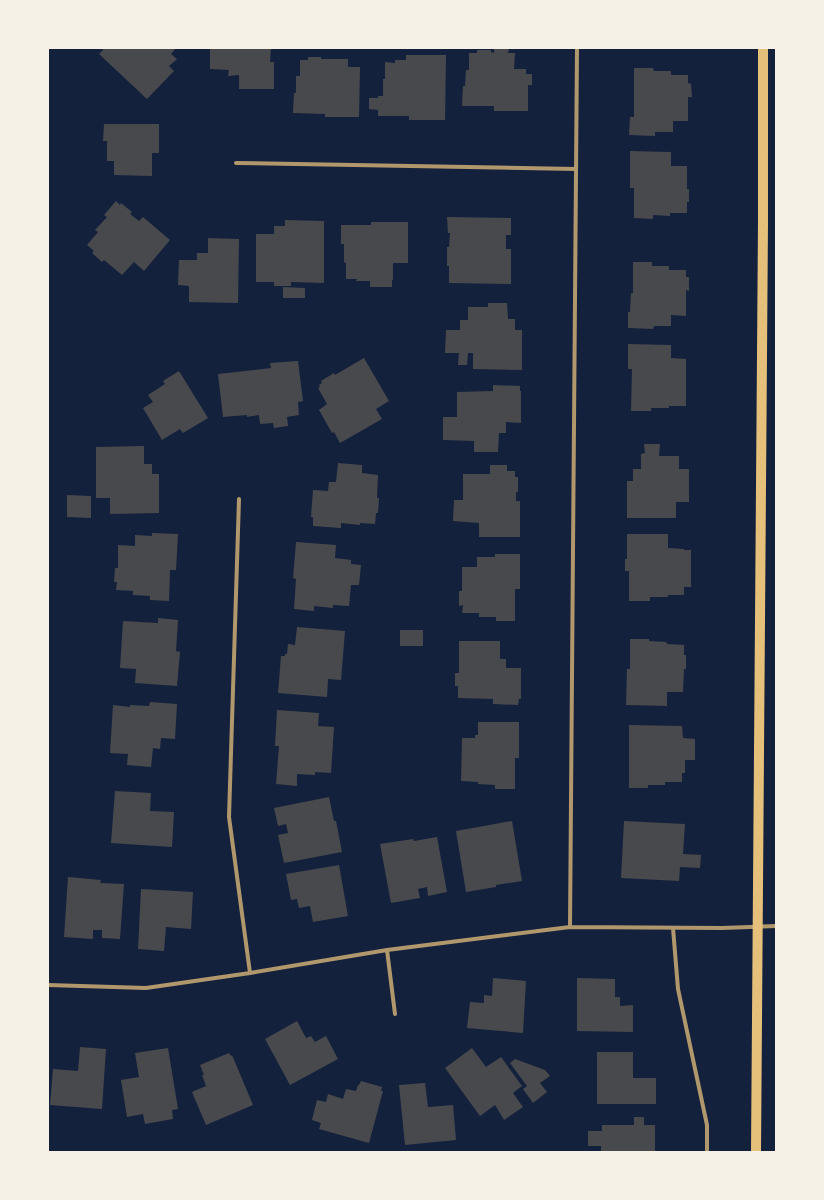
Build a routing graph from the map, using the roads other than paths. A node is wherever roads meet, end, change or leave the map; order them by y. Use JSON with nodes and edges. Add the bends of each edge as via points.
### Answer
{"nodes":[{"id":1,"x":576,"y":48,"type":"edge"},
{"id":2,"x":763,"y":48,"type":"edge"},
{"id":3,"x":236,"y":163,"type":"dead end"},
{"id":4,"x":576,"y":169,"type":"junction"},
{"id":5,"x":239,"y":499,"type":"dead end"},
{"id":6,"x":758,"y":926,"type":"junction"},
{"id":7,"x":776,"y":926,"type":"edge"},
{"id":8,"x":570,"y":927,"type":"junction"},
{"id":9,"x":673,"y":928,"type":"junction"},
{"id":10,"x":387,"y":950,"type":"junction"},
{"id":11,"x":250,"y":973,"type":"junction"},
{"id":12,"x":48,"y":985,"type":"edge"},
{"id":13,"x":395,"y":1014,"type":"dead end"},
{"id":14,"x":707,"y":1152,"type":"edge"},
{"id":15,"x":756,"y":1152,"type":"edge"}],
"edges":[{"from":1,"to":4,"type":"street"},
{"from":2,"to":6,"type":"main road"},
{"from":3,"to":4,"type":"street"},
{"from":4,"to":8,"type":"street"},
{"from":5,"to":11,"type":"street","via":[[229,817]]},
{"from":6,"to":7,"type":"street"},
{"from":6,"to":9,"type":"street"},
{"from":6,"to":15,"type":"main road"},
{"from":8,"to":9,"type":"street"},
{"from":8,"to":10,"type":"street"},
{"from":9,"to":14,"type":"street","via":[[678,989],[707,1125]]},
{"from":10,"to":11,"type":"street"},
{"from":10,"to":13,"type":"street"},
{"from":11,"to":12,"type":"street","via":[[146,988]]}]}
